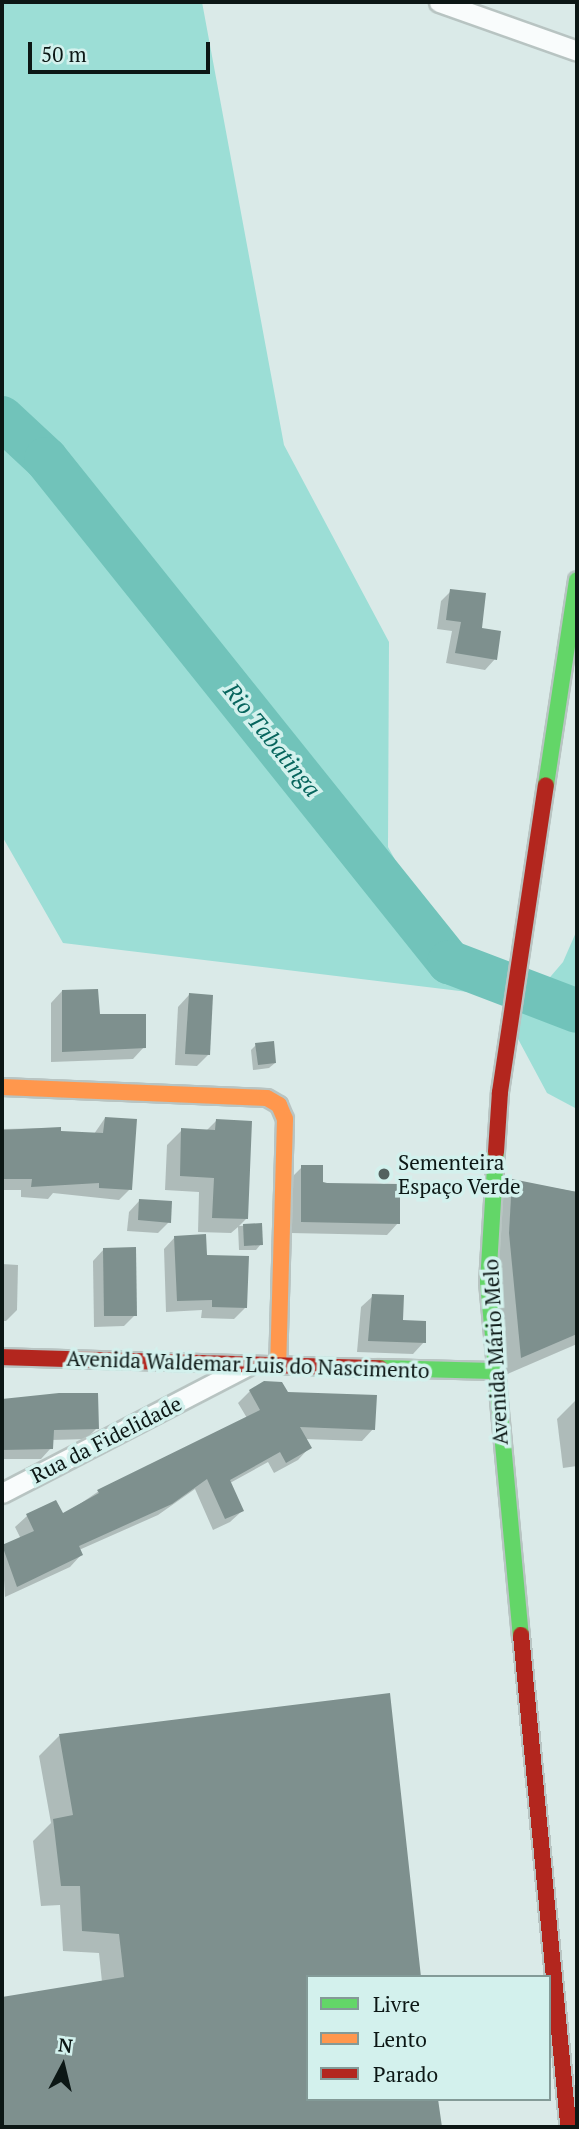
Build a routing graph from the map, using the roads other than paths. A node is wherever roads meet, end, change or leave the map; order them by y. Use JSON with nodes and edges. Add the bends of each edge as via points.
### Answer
{"nodes":[{"id":1,"x":439,"y":2,"type":"edge"},
{"id":2,"x":577,"y":51,"type":"edge"},
{"id":3,"x":577,"y":580,"type":"edge"},
{"id":4,"x":2,"y":1087,"type":"edge"},
{"id":5,"x":2,"y":1357,"type":"edge"},
{"id":6,"x":248,"y":1366,"type":"junction"},
{"id":7,"x":278,"y":1366,"type":"junction"},
{"id":8,"x":494,"y":1371,"type":"junction"},
{"id":9,"x":2,"y":1493,"type":"edge"},
{"id":10,"x":568,"y":2127,"type":"edge"}],
"edges":[{"from":1,"to":2,"type":"street"},
{"from":3,"to":8,"type":"main road","name":"Avenida Mário Melo","via":[[510,1024],[490,1206],[488,1282]]},
{"from":4,"to":7,"type":"main road","via":[[267,1098],[279,1105],[285,1119]]},
{"from":5,"to":6,"type":"main road","name":"Avenida Waldemar Luis do Nascimento"},
{"from":6,"to":7,"type":"main road","name":"Avenida Waldemar Luis do Nascimento"},
{"from":6,"to":9,"type":"street","name":"Rua da Fidelidade"},
{"from":7,"to":8,"type":"main road","name":"Avenida Waldemar Luis do Nascimento"},
{"from":8,"to":10,"type":"main road","name":"Avenida Mário Melo"}]}
